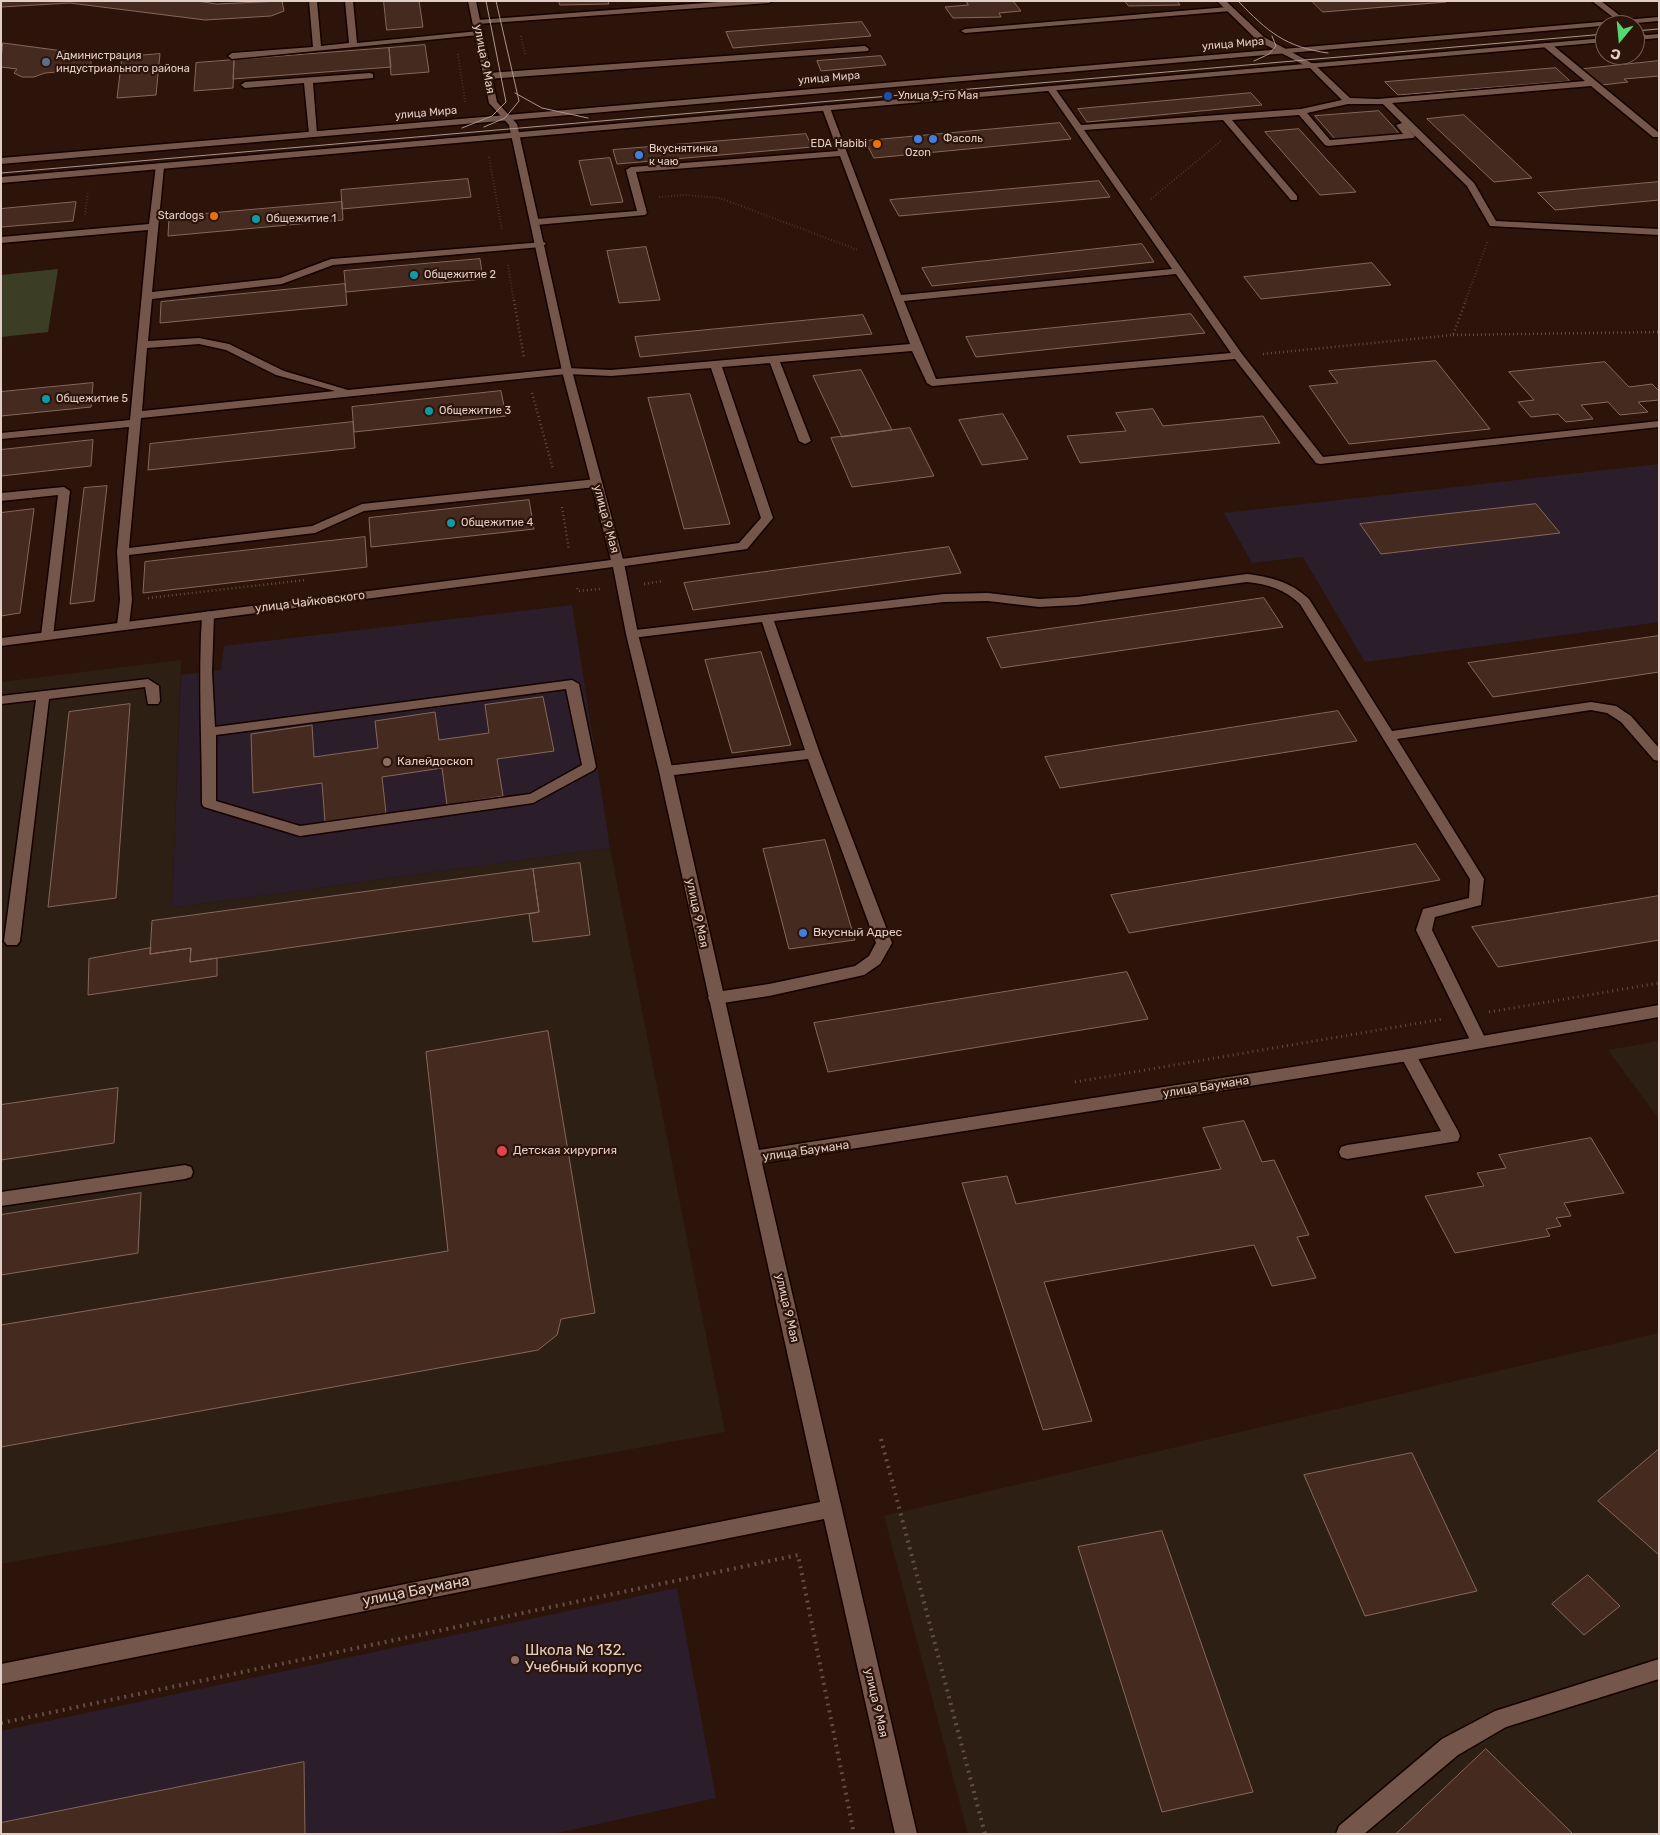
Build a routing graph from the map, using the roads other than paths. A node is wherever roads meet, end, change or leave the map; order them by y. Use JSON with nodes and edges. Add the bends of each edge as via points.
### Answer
{"nodes":[{"id":1,"x":313,"y":1,"type":"edge"},
{"id":2,"x":349,"y":1,"type":"edge"},
{"id":3,"x":472,"y":1,"type":"edge"},
{"id":4,"x":769,"y":1,"type":"edge"},
{"id":5,"x":1221,"y":1,"type":"edge"},
{"id":6,"x":1596,"y":1,"type":"edge"},
{"id":7,"x":1228,"y":9,"type":"junction"},
{"id":8,"x":1614,"y":15,"type":"edge"},
{"id":9,"x":1659,"y":19,"type":"edge"},
{"id":10,"x":1645,"y":21,"type":"edge"},
{"id":11,"x":1595,"y":25,"type":"edge"},
{"id":12,"x":478,"y":27,"type":"junction"},
{"id":13,"x":965,"y":31,"type":"dead end"},
{"id":14,"x":1659,"y":36,"type":"edge"},
{"id":15,"x":1645,"y":37,"type":"edge"},
{"id":16,"x":1595,"y":41,"type":"edge"},
{"id":17,"x":353,"y":44,"type":"junction"},
{"id":18,"x":1546,"y":45,"type":"junction"},
{"id":19,"x":865,"y":48,"type":"dead end"},
{"id":20,"x":317,"y":49,"type":"junction"},
{"id":21,"x":1281,"y":51,"type":"junction"},
{"id":22,"x":232,"y":56,"type":"dead end"},
{"id":23,"x":1313,"y":66,"type":"junction"},
{"id":24,"x":370,"y":76,"type":"dead end"},
{"id":25,"x":488,"y":76,"type":"junction"},
{"id":26,"x":308,"y":81,"type":"junction"},
{"id":27,"x":1593,"y":83,"type":"junction"},
{"id":28,"x":246,"y":85,"type":"dead end"},
{"id":29,"x":1051,"y":89,"type":"junction"},
{"id":30,"x":1348,"y":101,"type":"junction"},
{"id":31,"x":1382,"y":102,"type":"junction"},
{"id":32,"x":826,"y":108,"type":"junction"},
{"id":33,"x":1301,"y":112,"type":"junction"},
{"id":34,"x":507,"y":117,"type":"junction"},
{"id":35,"x":1226,"y":118,"type":"junction"},
{"id":36,"x":1080,"y":128,"type":"junction"},
{"id":37,"x":312,"y":134,"type":"junction"},
{"id":38,"x":516,"y":136,"type":"junction"},
{"id":39,"x":1656,"y":136,"type":"dead end"},
{"id":40,"x":843,"y":153,"type":"junction"},
{"id":41,"x":1,"y":161,"type":"edge"},
{"id":42,"x":159,"y":167,"type":"junction"},
{"id":43,"x":1,"y":180,"type":"edge"},
{"id":44,"x":1294,"y":198,"type":"dead end"},
{"id":45,"x":536,"y":222,"type":"junction"},
{"id":46,"x":153,"y":227,"type":"junction"},
{"id":47,"x":1659,"y":232,"type":"edge"},
{"id":48,"x":1,"y":240,"type":"edge"},
{"id":49,"x":541,"y":244,"type":"junction"},
{"id":50,"x":1178,"y":271,"type":"junction"},
{"id":51,"x":147,"y":296,"type":"junction"},
{"id":52,"x":899,"y":298,"type":"junction"},
{"id":53,"x":142,"y":345,"type":"junction"},
{"id":54,"x":916,"y":347,"type":"junction"},
{"id":55,"x":1238,"y":356,"type":"junction"},
{"id":56,"x":774,"y":359,"type":"junction"},
{"id":57,"x":716,"y":364,"type":"junction"},
{"id":58,"x":567,"y":371,"type":"junction"},
{"id":59,"x":349,"y":392,"type":"junction"},
{"id":60,"x":135,"y":419,"type":"junction"},
{"id":61,"x":1659,"y":424,"type":"edge"},
{"id":62,"x":1,"y":436,"type":"edge"},
{"id":63,"x":805,"y":441,"type":"dead end"},
{"id":64,"x":58,"y":483,"type":"dead end"},
{"id":65,"x":596,"y":483,"type":"junction"},
{"id":66,"x":1,"y":488,"type":"edge"},
{"id":67,"x":1,"y":497,"type":"edge"},
{"id":68,"x":123,"y":552,"type":"junction"},
{"id":69,"x":618,"y":563,"type":"junction"},
{"id":70,"x":208,"y":615,"type":"junction"},
{"id":71,"x":767,"y":618,"type":"junction"},
{"id":72,"x":123,"y":625,"type":"junction"},
{"id":73,"x":632,"y":634,"type":"junction"},
{"id":74,"x":47,"y":636,"type":"junction"},
{"id":75,"x":1,"y":642,"type":"edge"},
{"id":76,"x":43,"y":694,"type":"junction"},
{"id":77,"x":1,"y":700,"type":"edge"},
{"id":78,"x":153,"y":702,"type":"dead end"},
{"id":79,"x":209,"y":732,"type":"junction"},
{"id":80,"x":1388,"y":736,"type":"junction"},
{"id":81,"x":814,"y":754,"type":"junction"},
{"id":82,"x":1659,"y":758,"type":"edge"},
{"id":83,"x":666,"y":771,"type":"junction"},
{"id":84,"x":12,"y":941,"type":"dead end"},
{"id":85,"x":716,"y":998,"type":"junction"},
{"id":86,"x":1659,"y":1011,"type":"edge"},
{"id":87,"x":1479,"y":1042,"type":"junction"},
{"id":88,"x":1408,"y":1055,"type":"junction"},
{"id":89,"x":1347,"y":1152,"type":"dead end"},
{"id":90,"x":753,"y":1158,"type":"junction"},
{"id":91,"x":185,"y":1172,"type":"dead end"},
{"id":92,"x":1,"y":1199,"type":"edge"},
{"id":93,"x":831,"y":1509,"type":"junction"},
{"id":94,"x":1659,"y":1669,"type":"edge"},
{"id":95,"x":1,"y":1674,"type":"edge"},
{"id":96,"x":903,"y":1833,"type":"edge"},
{"id":97,"x":1347,"y":1834,"type":"edge"}],
"edges":[{"from":1,"to":20,"type":"street"},
{"from":2,"to":17,"type":"street"},
{"from":3,"to":12,"type":"street","name":"улица 9 Мая"},
{"from":4,"to":12,"type":"street"},
{"from":5,"to":7,"type":"street"},
{"from":6,"to":8,"type":"street"},
{"from":7,"to":13,"type":"street"},
{"from":7,"to":21,"type":"street","via":[[1261,39]]},
{"from":9,"to":10,"type":"street","name":"улица Мира"},
{"from":11,"to":21,"type":"street","name":"улица Мира"},
{"from":12,"to":17,"type":"street"},
{"from":12,"to":25,"type":"street","name":"улица 9 Мая"},
{"from":14,"to":15,"type":"street"},
{"from":16,"to":18,"type":"street"},
{"from":17,"to":20,"type":"street"},
{"from":18,"to":23,"type":"street"},
{"from":18,"to":27,"type":"street"},
{"from":19,"to":25,"type":"street"},
{"from":20,"to":22,"type":"street"},
{"from":21,"to":23,"type":"street"},
{"from":21,"to":34,"type":"street","name":"улица Мира"},
{"from":23,"to":29,"type":"street"},
{"from":23,"to":30,"type":"street"},
{"from":24,"to":26,"type":"street"},
{"from":25,"to":34,"type":"street","name":"улица 9 Мая","via":[[493,103]]},
{"from":26,"to":28,"type":"street"},
{"from":26,"to":37,"type":"street"},
{"from":27,"to":31,"type":"street"},
{"from":27,"to":39,"type":"street"},
{"from":29,"to":32,"type":"street"},
{"from":29,"to":36,"type":"street"},
{"from":30,"to":31,"type":"street"},
{"from":30,"to":33,"type":"street"},
{"from":31,"to":33,"type":"street","via":[[1410,136],[1328,143]]},
{"from":31,"to":47,"type":"street","via":[[1471,185],[1493,224]]},
{"from":32,"to":38,"type":"street"},
{"from":32,"to":40,"type":"street"},
{"from":33,"to":35,"type":"street"},
{"from":34,"to":37,"type":"street","name":"улица Мира"},
{"from":34,"to":38,"type":"street","name":"улица 9 Мая"},
{"from":35,"to":36,"type":"street"},
{"from":35,"to":44,"type":"street"},
{"from":36,"to":50,"type":"street"},
{"from":37,"to":41,"type":"street","name":"улица Мира"},
{"from":38,"to":42,"type":"street"},
{"from":38,"to":45,"type":"street","name":"улица 9 Мая"},
{"from":40,"to":45,"type":"street","via":[[631,170],[642,213]]},
{"from":40,"to":52,"type":"street"},
{"from":42,"to":43,"type":"street"},
{"from":42,"to":46,"type":"street"},
{"from":45,"to":49,"type":"street","name":"улица 9 Мая"},
{"from":46,"to":48,"type":"street"},
{"from":46,"to":51,"type":"street"},
{"from":49,"to":51,"type":"street","via":[[330,262],[282,281]]},
{"from":49,"to":58,"type":"street","name":"улица 9 Мая"},
{"from":50,"to":52,"type":"street"},
{"from":50,"to":55,"type":"street"},
{"from":51,"to":53,"type":"street"},
{"from":52,"to":54,"type":"street"},
{"from":53,"to":59,"type":"street","via":[[199,341],[229,348],[280,373]]},
{"from":53,"to":60,"type":"street"},
{"from":54,"to":55,"type":"street","via":[[932,383]]},
{"from":54,"to":56,"type":"street"},
{"from":55,"to":61,"type":"street","via":[[1320,460]]},
{"from":56,"to":57,"type":"street"},
{"from":56,"to":63,"type":"street"},
{"from":57,"to":58,"type":"street","via":[[612,372]]},
{"from":57,"to":69,"type":"street","name":"улица Чайковского","via":[[767,518],[743,546]]},
{"from":58,"to":59,"type":"street"},
{"from":58,"to":65,"type":"street","name":"улица 9 Мая"},
{"from":59,"to":60,"type":"street"},
{"from":60,"to":62,"type":"street"},
{"from":60,"to":68,"type":"street"},
{"from":64,"to":66,"type":"street"},
{"from":65,"to":68,"type":"street","via":[[362,508],[315,530]]},
{"from":65,"to":69,"type":"street","name":"улица 9 Мая"},
{"from":67,"to":74,"type":"street","via":[[64,491]]},
{"from":68,"to":72,"type":"street","via":[[126,600]]},
{"from":69,"to":70,"type":"street","name":"улица Чайковского"},
{"from":69,"to":73,"type":"street","name":"улица 9 Мая"},
{"from":70,"to":72,"type":"street","name":"улица Чайковского"},
{"from":70,"to":79,"type":"street","via":[[205,672]]},
{"from":71,"to":73,"type":"street"},
{"from":71,"to":80,"type":"street","via":[[944,598],[988,597],[1038,603],[1077,601],[1247,578],[1272,582],[1292,589],[1305,602]]},
{"from":71,"to":81,"type":"street"},
{"from":72,"to":74,"type":"street","name":"улица Чайковского"},
{"from":73,"to":83,"type":"street","name":"улица 9 Мая"},
{"from":74,"to":75,"type":"street","name":"улица Чайковского"},
{"from":76,"to":77,"type":"street"},
{"from":76,"to":78,"type":"street","via":[[148,683],[152,686]]},
{"from":76,"to":84,"type":"street"},
{"from":79,"to":79,"type":"street","via":[[209,804],[300,831],[533,798],[589,767],[572,684]]},
{"from":80,"to":82,"type":"street","via":[[1591,706],[1611,709],[1626,719]]},
{"from":80,"to":87,"type":"street","via":[[1477,879],[1476,901],[1428,913],[1424,930]]},
{"from":81,"to":83,"type":"street"},
{"from":81,"to":85,"type":"street","via":[[884,943],[875,960],[859,971]]},
{"from":83,"to":85,"type":"street","name":"улица 9 Мая"},
{"from":85,"to":90,"type":"street","name":"улица 9 Мая"},
{"from":86,"to":87,"type":"street","name":"улица Баумана"},
{"from":87,"to":88,"type":"street","name":"улица Баумана"},
{"from":88,"to":89,"type":"street","via":[[1452,1136]]},
{"from":88,"to":90,"type":"street","name":"улица Баумана"},
{"from":90,"to":93,"type":"street","name":"улица 9 Мая"},
{"from":91,"to":92,"type":"street"},
{"from":93,"to":95,"type":"street","name":"улица Баумана"},
{"from":93,"to":96,"type":"street","name":"улица 9 Мая"},
{"from":94,"to":97,"type":"street","via":[[1502,1718],[1450,1747]]}]}
